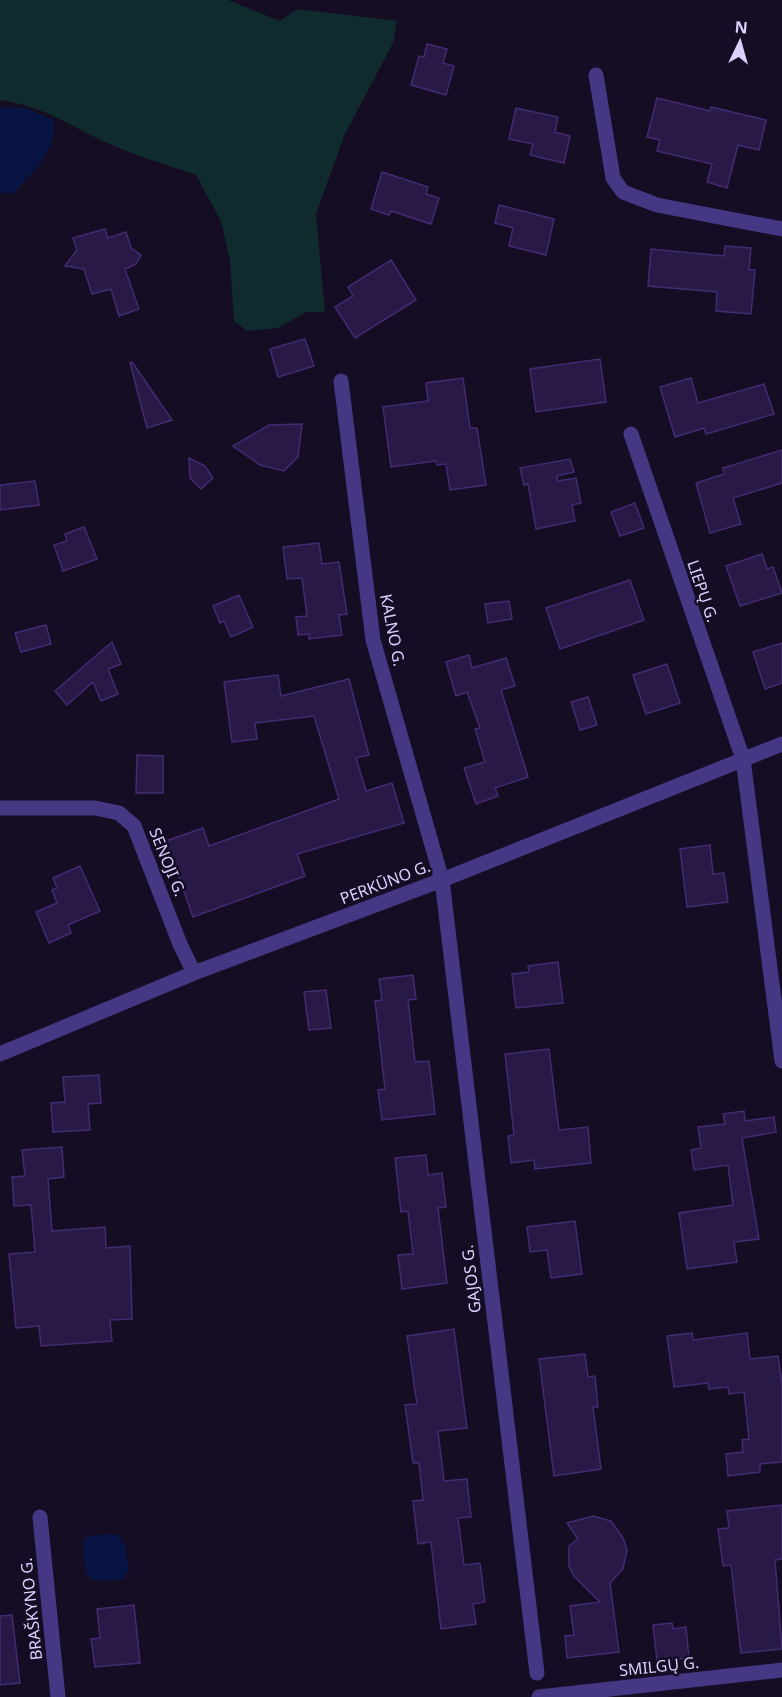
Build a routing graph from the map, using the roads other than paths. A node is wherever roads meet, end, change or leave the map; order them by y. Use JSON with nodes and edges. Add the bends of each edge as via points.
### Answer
{"nodes":[{"id":1,"x":596,"y":75,"type":"dead end"},
{"id":2,"x":782,"y":229,"type":"edge"},
{"id":3,"x":341,"y":381,"type":"dead end"},
{"id":4,"x":631,"y":434,"type":"dead end"},
{"id":5,"x":782,"y":744,"type":"edge"},
{"id":6,"x":743,"y":759,"type":"junction"},
{"id":7,"x":0,"y":808,"type":"edge"},
{"id":8,"x":441,"y":880,"type":"junction"},
{"id":9,"x":194,"y":973,"type":"junction"},
{"id":10,"x":0,"y":1054,"type":"edge"},
{"id":11,"x":782,"y":1061,"type":"edge"},
{"id":12,"x":40,"y":1517,"type":"dead end"},
{"id":13,"x":782,"y":1670,"type":"edge"},
{"id":14,"x":537,"y":1673,"type":"dead end"},
{"id":15,"x":58,"y":1697,"type":"edge"},
{"id":16,"x":539,"y":1697,"type":"edge"}],
"edges":[{"from":1,"to":2,"type":"street","via":[[613,178],[623,192],[657,205]]},
{"from":3,"to":8,"type":"street","name":"KALNO G.","via":[[374,640]]},
{"from":4,"to":6,"type":"street","name":"LIEPŲ G."},
{"from":5,"to":6,"type":"street","name":"PERKŪNO G."},
{"from":6,"to":8,"type":"street","name":"PERKŪNO G."},
{"from":6,"to":11,"type":"street","name":"LIEPŲ G."},
{"from":7,"to":9,"type":"street","name":"SENOJI G.","via":[[95,808],[119,813],[134,826]]},
{"from":8,"to":9,"type":"street","name":"PERKŪNO G."},
{"from":8,"to":14,"type":"street","name":"GAJOS G."},
{"from":9,"to":10,"type":"street","name":"PERKŪNO G."},
{"from":12,"to":15,"type":"street","name":"BRAŠKYNO G."},
{"from":13,"to":16,"type":"street","name":"SMILGŲ G."}]}
